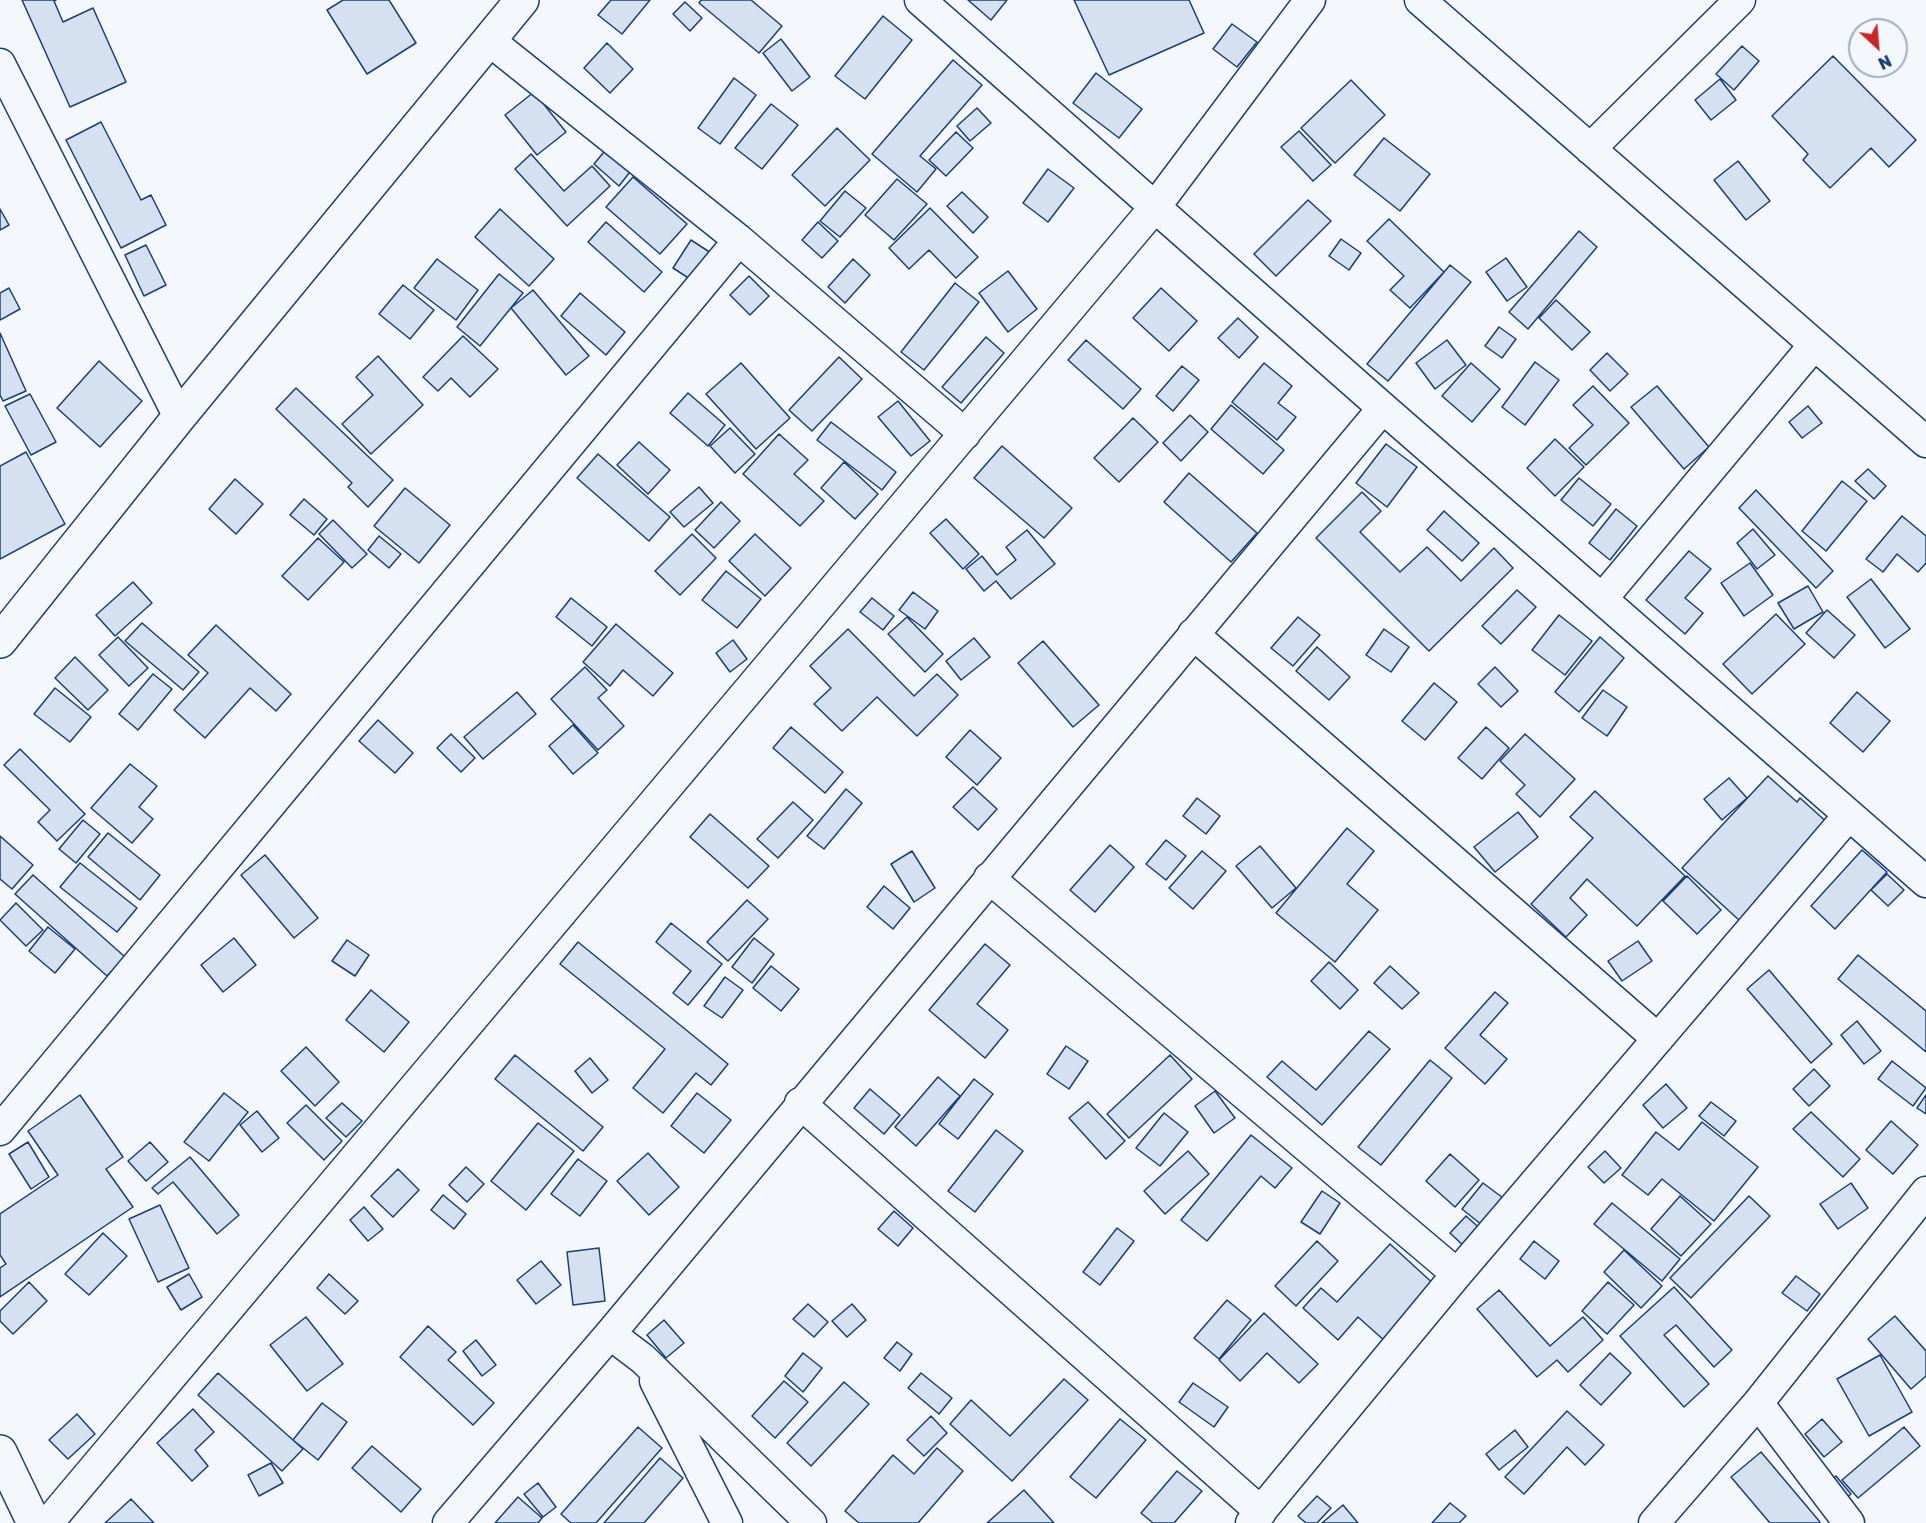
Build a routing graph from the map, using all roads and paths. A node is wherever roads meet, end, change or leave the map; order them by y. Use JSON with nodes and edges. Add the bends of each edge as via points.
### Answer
{"nodes":[{"id":1,"x":522,"y":0,"type":"edge"},
{"id":2,"x":920,"y":0,"type":"edge"},
{"id":3,"x":1310,"y":0,"type":"edge"},
{"id":4,"x":1420,"y":0,"type":"edge"},
{"id":5,"x":1740,"y":0,"type":"edge"},
{"id":6,"x":490,"y":41,"type":"junction"},
{"id":7,"x":0,"y":64,"type":"edge"},
{"id":8,"x":1590,"y":148,"type":"junction"},
{"id":9,"x":1155,"y":207,"type":"junction"},
{"id":10,"x":739,"y":240,"type":"junction"},
{"id":11,"x":1814,"y":345,"type":"junction"},
{"id":12,"x":1383,"y":408,"type":"junction"},
{"id":13,"x":180,"y":417,"type":"junction"},
{"id":14,"x":1920,"y":427,"type":"edge"},
{"id":15,"x":965,"y":434,"type":"junction"},
{"id":16,"x":1602,"y":599,"type":"junction"},
{"id":17,"x":1193,"y":634,"type":"junction"},
{"id":18,"x":0,"y":641,"type":"edge"},
{"id":19,"x":1849,"y":815,"type":"junction"},
{"id":20,"x":989,"y":878,"type":"junction"},
{"id":21,"x":1926,"y":882,"type":"edge"},
{"id":22,"x":1658,"y":1039,"type":"junction"},
{"id":23,"x":800,"y":1103,"type":"junction"},
{"id":24,"x":0,"y":1130,"type":"edge"},
{"id":25,"x":1926,"y":1192,"type":"edge"},
{"id":26,"x":1457,"y":1274,"type":"junction"},
{"id":27,"x":610,"y":1334,"type":"junction"},
{"id":28,"x":643,"y":1359,"type":"junction"},
{"id":29,"x":1758,"y":1403,"type":"junction"},
{"id":30,"x":0,"y":1452,"type":"edge"},
{"id":31,"x":1256,"y":1517,"type":"edge"},
{"id":32,"x":34,"y":1523,"type":"edge"},
{"id":33,"x":48,"y":1523,"type":"edge"},
{"id":34,"x":448,"y":1523,"type":"edge"},
{"id":35,"x":727,"y":1523,"type":"edge"},
{"id":36,"x":812,"y":1523,"type":"edge"},
{"id":37,"x":1654,"y":1523,"type":"edge"},
{"id":38,"x":1849,"y":1523,"type":"edge"}],
"edges":[{"from":1,"to":6,"type":"street"},
{"from":2,"to":9,"type":"street"},
{"from":3,"to":9,"type":"street"},
{"from":4,"to":8,"type":"street"},
{"from":5,"to":8,"type":"street"},
{"from":6,"to":10,"type":"street"},
{"from":6,"to":13,"type":"street"},
{"from":7,"to":13,"type":"street"},
{"from":8,"to":11,"type":"street"},
{"from":9,"to":12,"type":"street"},
{"from":9,"to":15,"type":"street"},
{"from":10,"to":15,"type":"street"},
{"from":10,"to":24,"type":"street"},
{"from":11,"to":14,"type":"street"},
{"from":11,"to":16,"type":"street"},
{"from":12,"to":16,"type":"street"},
{"from":12,"to":17,"type":"street"},
{"from":13,"to":18,"type":"street"},
{"from":15,"to":33,"type":"street"},
{"from":16,"to":19,"type":"street"},
{"from":17,"to":20,"type":"street"},
{"from":17,"to":22,"type":"street"},
{"from":19,"to":21,"type":"street"},
{"from":19,"to":22,"type":"street"},
{"from":20,"to":23,"type":"street"},
{"from":20,"to":26,"type":"street"},
{"from":22,"to":26,"type":"street"},
{"from":23,"to":27,"type":"street"},
{"from":23,"to":31,"type":"street"},
{"from":25,"to":29,"type":"street"},
{"from":26,"to":31,"type":"street"},
{"from":27,"to":28,"type":"street"},
{"from":27,"to":34,"type":"street"},
{"from":28,"to":35,"type":"street"},
{"from":28,"to":36,"type":"street"},
{"from":29,"to":37,"type":"street"},
{"from":29,"to":38,"type":"street"},
{"from":30,"to":32,"type":"street"}]}
